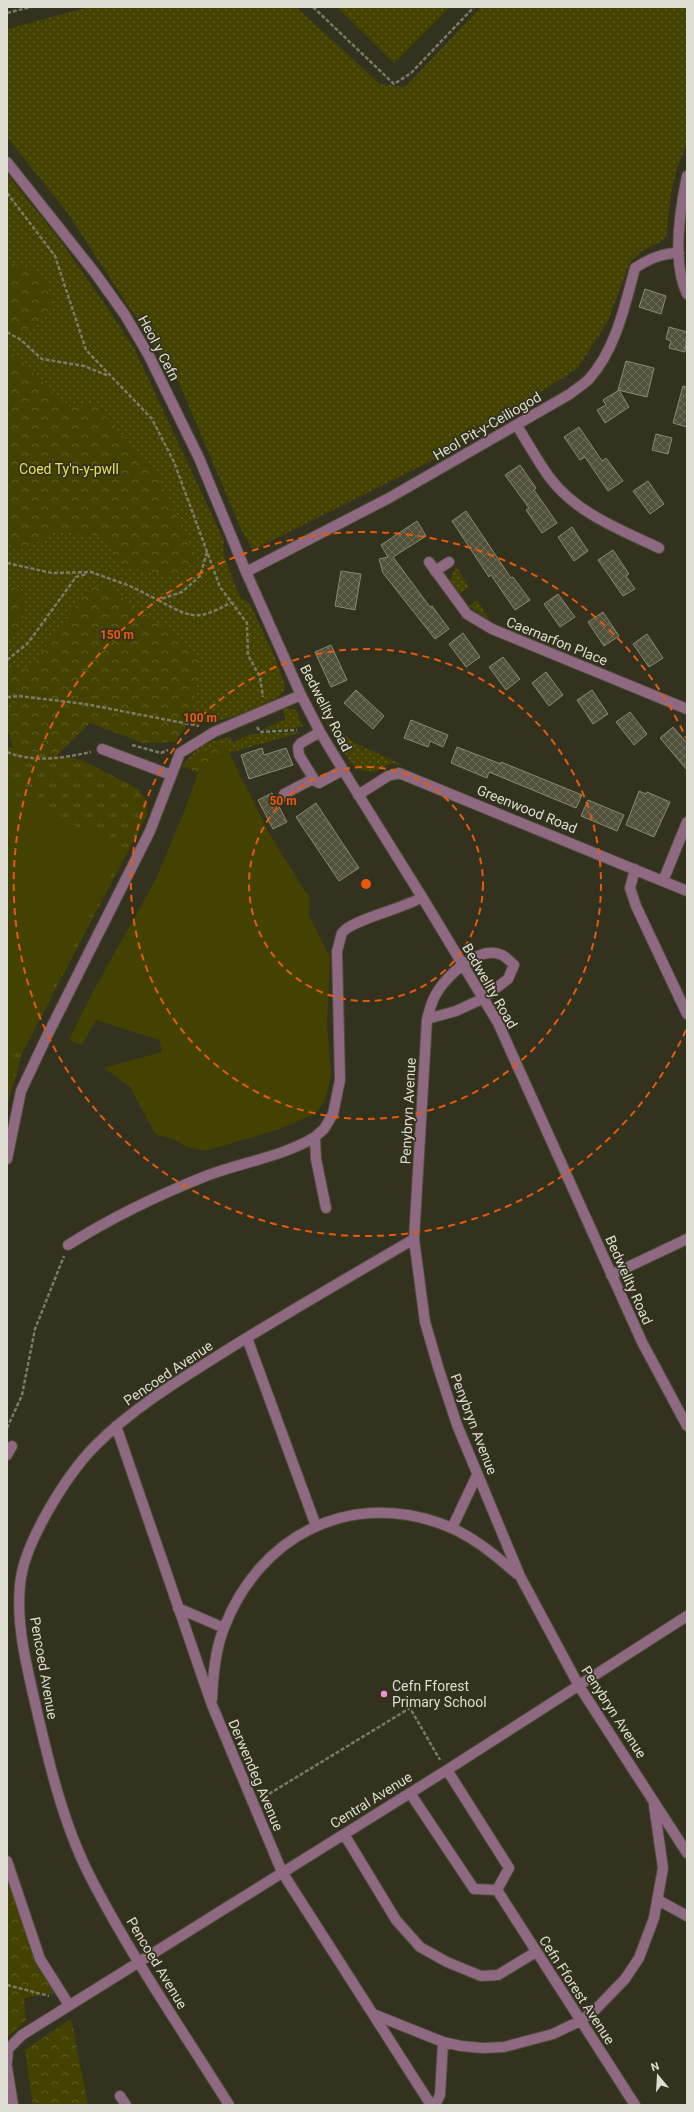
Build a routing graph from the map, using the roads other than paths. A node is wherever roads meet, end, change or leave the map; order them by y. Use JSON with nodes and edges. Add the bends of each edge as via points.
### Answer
{"nodes":[{"id":1,"x":7,"y":162,"type":"edge"},
{"id":2,"x":687,"y":176,"type":"edge"},
{"id":3,"x":679,"y":253,"type":"junction"},
{"id":4,"x":687,"y":294,"type":"edge"},
{"id":5,"x":517,"y":426,"type":"junction"},
{"id":6,"x":659,"y":548,"type":"dead end"},
{"id":7,"x":429,"y":562,"type":"dead end"},
{"id":8,"x":449,"y":562,"type":"dead end"},
{"id":9,"x":435,"y":571,"type":"junction"},
{"id":10,"x":246,"y":572,"type":"junction"},
{"id":11,"x":301,"y":695,"type":"junction"},
{"id":12,"x":687,"y":710,"type":"edge"},
{"id":13,"x":320,"y":732,"type":"junction"},
{"id":14,"x":102,"y":749,"type":"road end"},
{"id":15,"x":343,"y":770,"type":"junction"},
{"id":16,"x":171,"y":775,"type":"junction"},
{"id":17,"x":313,"y":779,"type":"junction"},
{"id":18,"x":284,"y":794,"type":"dead end"},
{"id":19,"x":358,"y":795,"type":"junction"},
{"id":20,"x":687,"y":822,"type":"edge"},
{"id":21,"x":635,"y":869,"type":"junction"},
{"id":22,"x":663,"y":881,"type":"junction"},
{"id":23,"x":687,"y":891,"type":"edge"},
{"id":24,"x":422,"y":897,"type":"junction"},
{"id":25,"x":462,"y":965,"type":"junction"},
{"id":26,"x":482,"y":999,"type":"junction"},
{"id":27,"x":687,"y":1014,"type":"edge"},
{"id":28,"x":427,"y":1019,"type":"junction"},
{"id":29,"x":315,"y":1137,"type":"junction"},
{"id":30,"x":7,"y":1159,"type":"edge"},
{"id":31,"x":326,"y":1208,"type":"dead end"},
{"id":32,"x":414,"y":1239,"type":"junction"},
{"id":33,"x":687,"y":1239,"type":"edge"},
{"id":34,"x":68,"y":1245,"type":"road end"},
{"id":35,"x":611,"y":1275,"type":"junction"},
{"id":36,"x":247,"y":1338,"type":"junction"},
{"id":37,"x":116,"y":1426,"type":"junction"},
{"id":38,"x":687,"y":1426,"type":"edge"},
{"id":39,"x":477,"y":1475,"type":"junction"},
{"id":40,"x":316,"y":1526,"type":"junction"},
{"id":41,"x":452,"y":1528,"type":"junction"},
{"id":42,"x":520,"y":1576,"type":"junction"},
{"id":43,"x":178,"y":1608,"type":"junction"},
{"id":44,"x":687,"y":1616,"type":"edge"},
{"id":45,"x":224,"y":1628,"type":"junction"},
{"id":46,"x":579,"y":1686,"type":"junction"},
{"id":47,"x":212,"y":1705,"type":"junction"},
{"id":48,"x":446,"y":1770,"type":"junction"},
{"id":49,"x":410,"y":1793,"type":"junction"},
{"id":50,"x":653,"y":1798,"type":"junction"},
{"id":51,"x":344,"y":1834,"type":"junction"},
{"id":52,"x":687,"y":1853,"type":"edge"},
{"id":53,"x":7,"y":1860,"type":"edge"},
{"id":54,"x":282,"y":1872,"type":"junction"},
{"id":55,"x":497,"y":1890,"type":"junction"},
{"id":56,"x":658,"y":1900,"type":"junction"},
{"id":57,"x":687,"y":1916,"type":"edge"},
{"id":58,"x":536,"y":1952,"type":"junction"},
{"id":59,"x":139,"y":1962,"type":"junction"},
{"id":60,"x":68,"y":2005,"type":"junction"},
{"id":61,"x":373,"y":2014,"type":"junction"},
{"id":62,"x":580,"y":2021,"type":"junction"},
{"id":63,"x":442,"y":2042,"type":"junction"},
{"id":64,"x":7,"y":2062,"type":"edge"},
{"id":65,"x":7,"y":2067,"type":"edge"},
{"id":66,"x":13,"y":2105,"type":"edge"},
{"id":67,"x":229,"y":2105,"type":"edge"},
{"id":68,"x":431,"y":2105,"type":"edge"},
{"id":69,"x":435,"y":2105,"type":"edge"},
{"id":70,"x":635,"y":2105,"type":"edge"}],
"edges":[{"from":1,"to":10,"type":"street","name":"Heol y Cefn","via":[[82,255],[125,315],[149,356],[199,458]]},
{"from":2,"to":3,"type":"street","via":[[682,201]]},
{"from":3,"to":4,"type":"street","via":[[682,284]]},
{"from":3,"to":5,"type":"street","name":"Heol Pit-y-Ceiliogod","via":[[650,258],[635,268],[621,319],[602,360],[588,379],[570,394]]},
{"from":5,"to":6,"type":"street","via":[[550,478],[566,496],[602,520]]},
{"from":5,"to":10,"type":"street","name":"Heol Pit-y-Ceiliogod","via":[[389,498]]},
{"from":7,"to":9,"type":"street","name":"Caernarfon Place"},
{"from":8,"to":9,"type":"street"},
{"from":9,"to":12,"type":"street","name":"Caernarfon Place","via":[[467,614],[492,629]]},
{"from":10,"to":11,"type":"street","name":"Bedwellty Road"},
{"from":11,"to":13,"type":"street","name":"Bedwellty Road"},
{"from":11,"to":16,"type":"street","via":[[214,732],[180,753]]},
{"from":13,"to":15,"type":"street","name":"Bedwellty Road"},
{"from":13,"to":17,"type":"street","via":[[298,747],[299,754]]},
{"from":14,"to":16,"type":"street"},
{"from":15,"to":17,"type":"street","via":[[319,783]]},
{"from":15,"to":19,"type":"street","name":"Bedwellty Road"},
{"from":16,"to":30,"type":"street","via":[[150,831],[21,1091]]},
{"from":17,"to":18,"type":"street"},
{"from":19,"to":21,"type":"street","name":"Greenwood Road","via":[[388,776],[399,773]]},
{"from":19,"to":24,"type":"street","name":"Bedwellty Road"},
{"from":20,"to":22,"type":"street"},
{"from":21,"to":22,"type":"street","name":"Greenwood Road"},
{"from":21,"to":27,"type":"street","via":[[630,888],[636,906]]},
{"from":22,"to":23,"type":"street","name":"Greenwood Road"},
{"from":24,"to":25,"type":"street","name":"Bedwellty Road"},
{"from":24,"to":29,"type":"street","via":[[410,904],[357,923],[343,932],[337,951],[340,1080],[333,1114],[324,1129]]},
{"from":25,"to":26,"type":"street","name":"Bedwellty Road"},
{"from":25,"to":26,"type":"street","name":"Penybryn Avenue","via":[[485,953],[502,955],[514,965],[508,979]]},
{"from":25,"to":28,"type":"street","name":"Penybryn Avenue","via":[[446,980],[434,998]]},
{"from":26,"to":28,"type":"street","via":[[456,1011]]},
{"from":26,"to":35,"type":"street","name":"Bedwellty Road","via":[[498,1023]]},
{"from":28,"to":32,"type":"street","name":"Penybryn Avenue"},
{"from":29,"to":31,"type":"street","via":[[316,1159]]},
{"from":29,"to":34,"type":"street","via":[[304,1144],[242,1166],[207,1175],[118,1216]]},
{"from":32,"to":36,"type":"street","name":"Pencoed Avenue"},
{"from":32,"to":39,"type":"street","name":"Penybryn Avenue","via":[[425,1322],[457,1425]]},
{"from":33,"to":35,"type":"street"},
{"from":35,"to":38,"type":"street","name":"Bedwellty Road","via":[[642,1342]]},
{"from":36,"to":37,"type":"street","name":"Pencoed Avenue","via":[[152,1399]]},
{"from":36,"to":40,"type":"street"},
{"from":37,"to":43,"type":"street","name":"Derwendeg Avenue"},
{"from":37,"to":59,"type":"street","name":"Pencoed Avenue","via":[[78,1466],[35,1536],[25,1558],[20,1584],[21,1632],[49,1758],[68,1825],[94,1885]]},
{"from":39,"to":41,"type":"street"},
{"from":39,"to":42,"type":"street","name":"Penybryn Avenue"},
{"from":40,"to":41,"type":"street","via":[[342,1518],[375,1513],[410,1515]]},
{"from":40,"to":45,"type":"street","via":[[292,1538],[264,1562],[241,1593]]},
{"from":41,"to":42,"type":"street","via":[[484,1547]]},
{"from":42,"to":46,"type":"street","name":"Penybryn Avenue"},
{"from":43,"to":45,"type":"street"},
{"from":43,"to":47,"type":"street","name":"Derwendeg Avenue"},
{"from":44,"to":46,"type":"street","name":"Central Avenue"},
{"from":45,"to":47,"type":"street","via":[[214,1670]]},
{"from":46,"to":48,"type":"street","name":"Central Avenue"},
{"from":46,"to":50,"type":"street","name":"Penybryn Avenue"},
{"from":47,"to":54,"type":"street","name":"Derwendeg Avenue"},
{"from":48,"to":49,"type":"street","name":"Central Avenue"},
{"from":48,"to":55,"type":"street","via":[[509,1868]]},
{"from":49,"to":51,"type":"street","name":"Central Avenue"},
{"from":49,"to":55,"type":"street","via":[[474,1889]]},
{"from":50,"to":52,"type":"street","name":"Penybryn Avenue"},
{"from":50,"to":56,"type":"street","via":[[663,1868]]},
{"from":51,"to":54,"type":"street","name":"Central Avenue"},
{"from":51,"to":58,"type":"street","via":[[396,1920],[420,1947],[481,1976],[498,1975]]},
{"from":53,"to":60,"type":"street","via":[[40,1959]]},
{"from":54,"to":59,"type":"street","name":"Central Avenue"},
{"from":54,"to":61,"type":"street","name":"Derwendeg Avenue"},
{"from":55,"to":58,"type":"street","name":"Cefn Fforest Avenue"},
{"from":56,"to":57,"type":"street"},
{"from":56,"to":62,"type":"street","via":[[654,1918],[638,1958],[625,1978],[595,2010]]},
{"from":58,"to":62,"type":"street","name":"Cefn Fforest Avenue"},
{"from":59,"to":60,"type":"street","name":"Central Avenue"},
{"from":59,"to":67,"type":"street","name":"Pencoed Avenue"},
{"from":60,"to":64,"type":"street","name":"Central Avenue","via":[[22,2035],[8,2049]]},
{"from":61,"to":63,"type":"street"},
{"from":61,"to":68,"type":"street","name":"Derwendeg Avenue"},
{"from":62,"to":63,"type":"street","via":[[553,2034],[504,2047],[461,2046]]},
{"from":62,"to":70,"type":"street","name":"Cefn Fforest Avenue"},
{"from":63,"to":69,"type":"street","via":[[440,2095]]},
{"from":65,"to":66,"type":"street"}]}
